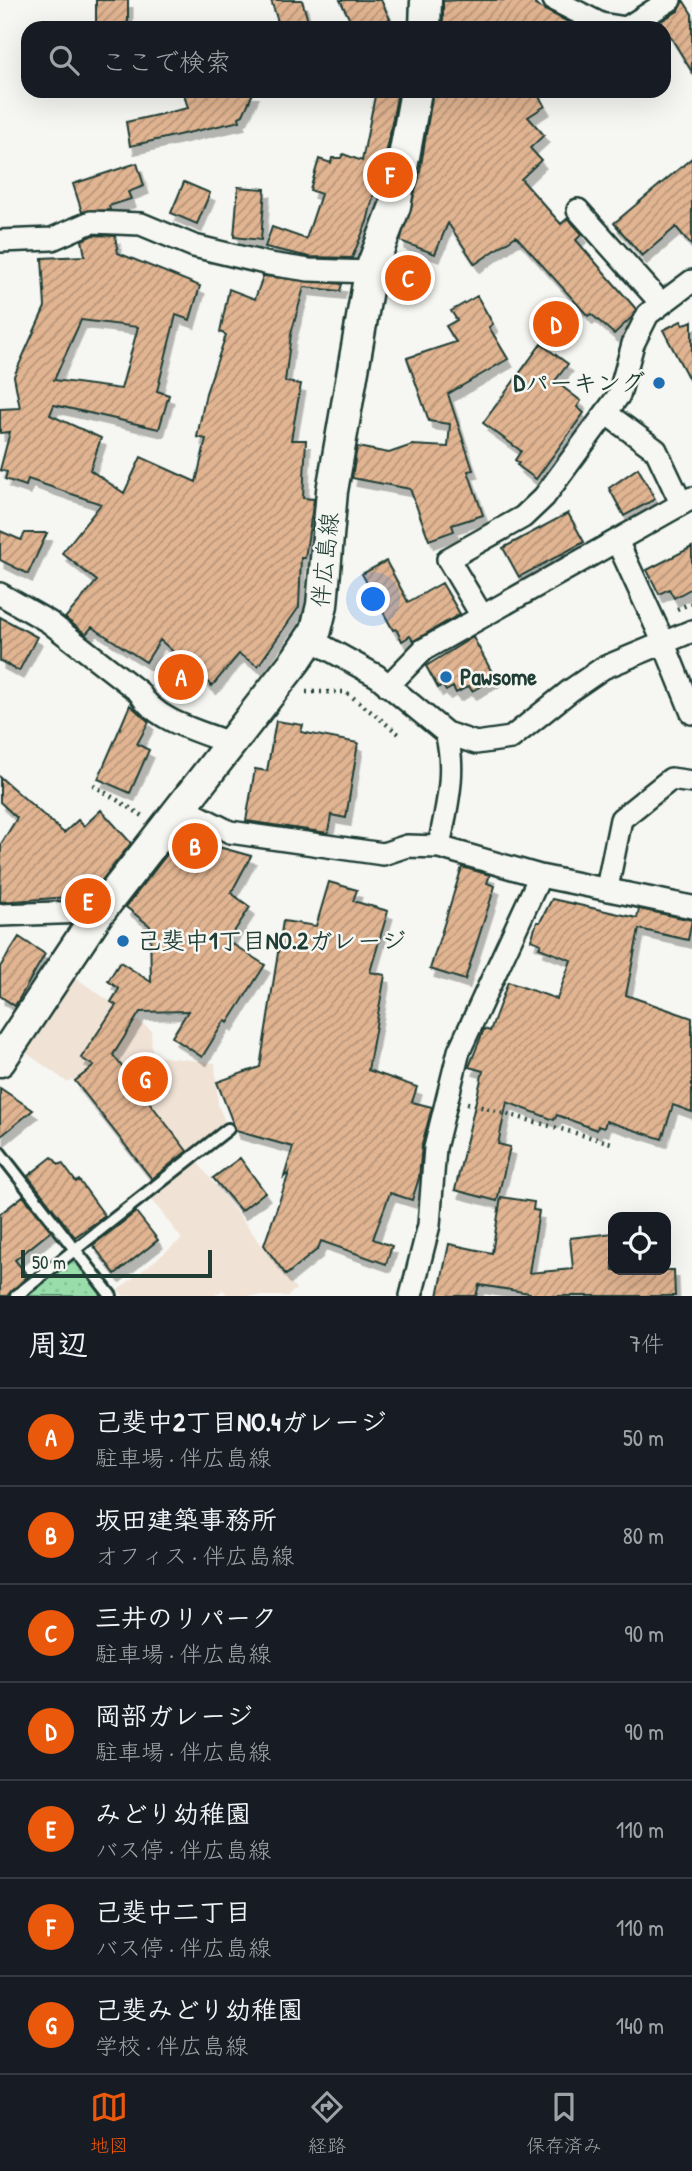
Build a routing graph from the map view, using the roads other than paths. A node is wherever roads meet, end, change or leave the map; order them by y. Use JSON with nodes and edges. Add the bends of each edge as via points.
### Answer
{"nodes":[{"id":1,"x":426,"y":0,"type":"edge"},
{"id":2,"x":554,"y":0,"type":"edge"},
{"id":3,"x":670,"y":0,"type":"edge"},
{"id":4,"x":425,"y":21,"type":"edge"},
{"id":5,"x":594,"y":21,"type":"edge"},
{"id":6,"x":637,"y":21,"type":"edge"},
{"id":7,"x":415,"y":98,"type":"edge"},
{"id":8,"x":578,"y":210,"type":"dead end"},
{"id":9,"x":0,"y":241,"type":"edge"},
{"id":10,"x":370,"y":272,"type":"junction"},
{"id":11,"x":692,"y":281,"type":"edge"},
{"id":12,"x":660,"y":302,"type":"junction"},
{"id":13,"x":607,"y":414,"type":"junction"},
{"id":14,"x":686,"y":501,"type":"edge"},
{"id":15,"x":617,"y":541,"type":"junction"},
{"id":16,"x":0,"y":594,"type":"edge"},
{"id":17,"x":482,"y":616,"type":"junction"},
{"id":18,"x":690,"y":632,"type":"edge"},
{"id":19,"x":310,"y":639,"type":"junction"},
{"id":20,"x":663,"y":641,"type":"junction"},
{"id":21,"x":388,"y":686,"type":"junction"},
{"id":22,"x":692,"y":713,"type":"edge"},
{"id":23,"x":446,"y":733,"type":"junction"},
{"id":24,"x":229,"y":743,"type":"junction"},
{"id":25,"x":692,"y":782,"type":"edge"},
{"id":26,"x":172,"y":817,"type":"junction"},
{"id":27,"x":439,"y":847,"type":"junction"},
{"id":28,"x":540,"y":876,"type":"junction"},
{"id":29,"x":607,"y":888,"type":"junction"},
{"id":30,"x":692,"y":907,"type":"edge"},
{"id":31,"x":0,"y":915,"type":"edge"},
{"id":32,"x":97,"y":915,"type":"junction"},
{"id":33,"x":0,"y":1061,"type":"edge"},
{"id":34,"x":228,"y":1129,"type":"dead end"},
{"id":35,"x":0,"y":1153,"type":"edge"},
{"id":36,"x":75,"y":1249,"type":"junction"},
{"id":37,"x":16,"y":1296,"type":"edge"},
{"id":38,"x":111,"y":1296,"type":"edge"},
{"id":39,"x":411,"y":1296,"type":"edge"}],
"edges":[{"from":1,"to":4,"type":"main road"},
{"from":2,"to":5,"type":"street"},
{"from":3,"to":6,"type":"street"},
{"from":7,"to":10,"type":"main road","name":"伴広島線","via":[[394,206]]},
{"from":8,"to":12,"type":"street"},
{"from":9,"to":10,"type":"street","via":[[52,239],[91,222],[141,224],[194,246],[269,264]]},
{"from":10,"to":19,"type":"main road","name":"伴広島線","via":[[332,491],[322,605]]},
{"from":11,"to":12,"type":"street"},
{"from":12,"to":13,"type":"street","via":[[640,326],[619,395]]},
{"from":13,"to":14,"type":"street","via":[[656,450]]},
{"from":13,"to":17,"type":"street","via":[[544,497],[523,517],[449,559]]},
{"from":14,"to":15,"type":"street"},
{"from":15,"to":17,"type":"street"},
{"from":15,"to":20,"type":"street"},
{"from":16,"to":24,"type":"street","via":[[49,622],[139,692],[146,705]]},
{"from":17,"to":21,"type":"street","via":[[423,650]]},
{"from":18,"to":20,"type":"street"},
{"from":19,"to":21,"type":"street","via":[[345,656]]},
{"from":19,"to":24,"type":"main road","name":"伴広島線"},
{"from":20,"to":22,"type":"street"},
{"from":20,"to":23,"type":"street","via":[[603,668],[511,738],[476,743]]},
{"from":21,"to":23,"type":"street"},
{"from":23,"to":27,"type":"street","via":[[451,769]]},
{"from":24,"to":26,"type":"main road","name":"伴広島線"},
{"from":25,"to":29,"type":"street","via":[[671,779],[621,819]]},
{"from":26,"to":27,"type":"street","via":[[326,848],[383,854],[408,846]]},
{"from":26,"to":32,"type":"main road","name":"伴広島線"},
{"from":27,"to":28,"type":"street"},
{"from":28,"to":29,"type":"street"},
{"from":28,"to":39,"type":"street","via":[[459,1051],[435,1148],[429,1225]]},
{"from":29,"to":30,"type":"street"},
{"from":31,"to":32,"type":"street"},
{"from":32,"to":33,"type":"main road","name":"伴広島線"},
{"from":34,"to":36,"type":"lane"},
{"from":35,"to":36,"type":"lane"},
{"from":36,"to":37,"type":"lane"},
{"from":36,"to":38,"type":"lane"}]}
